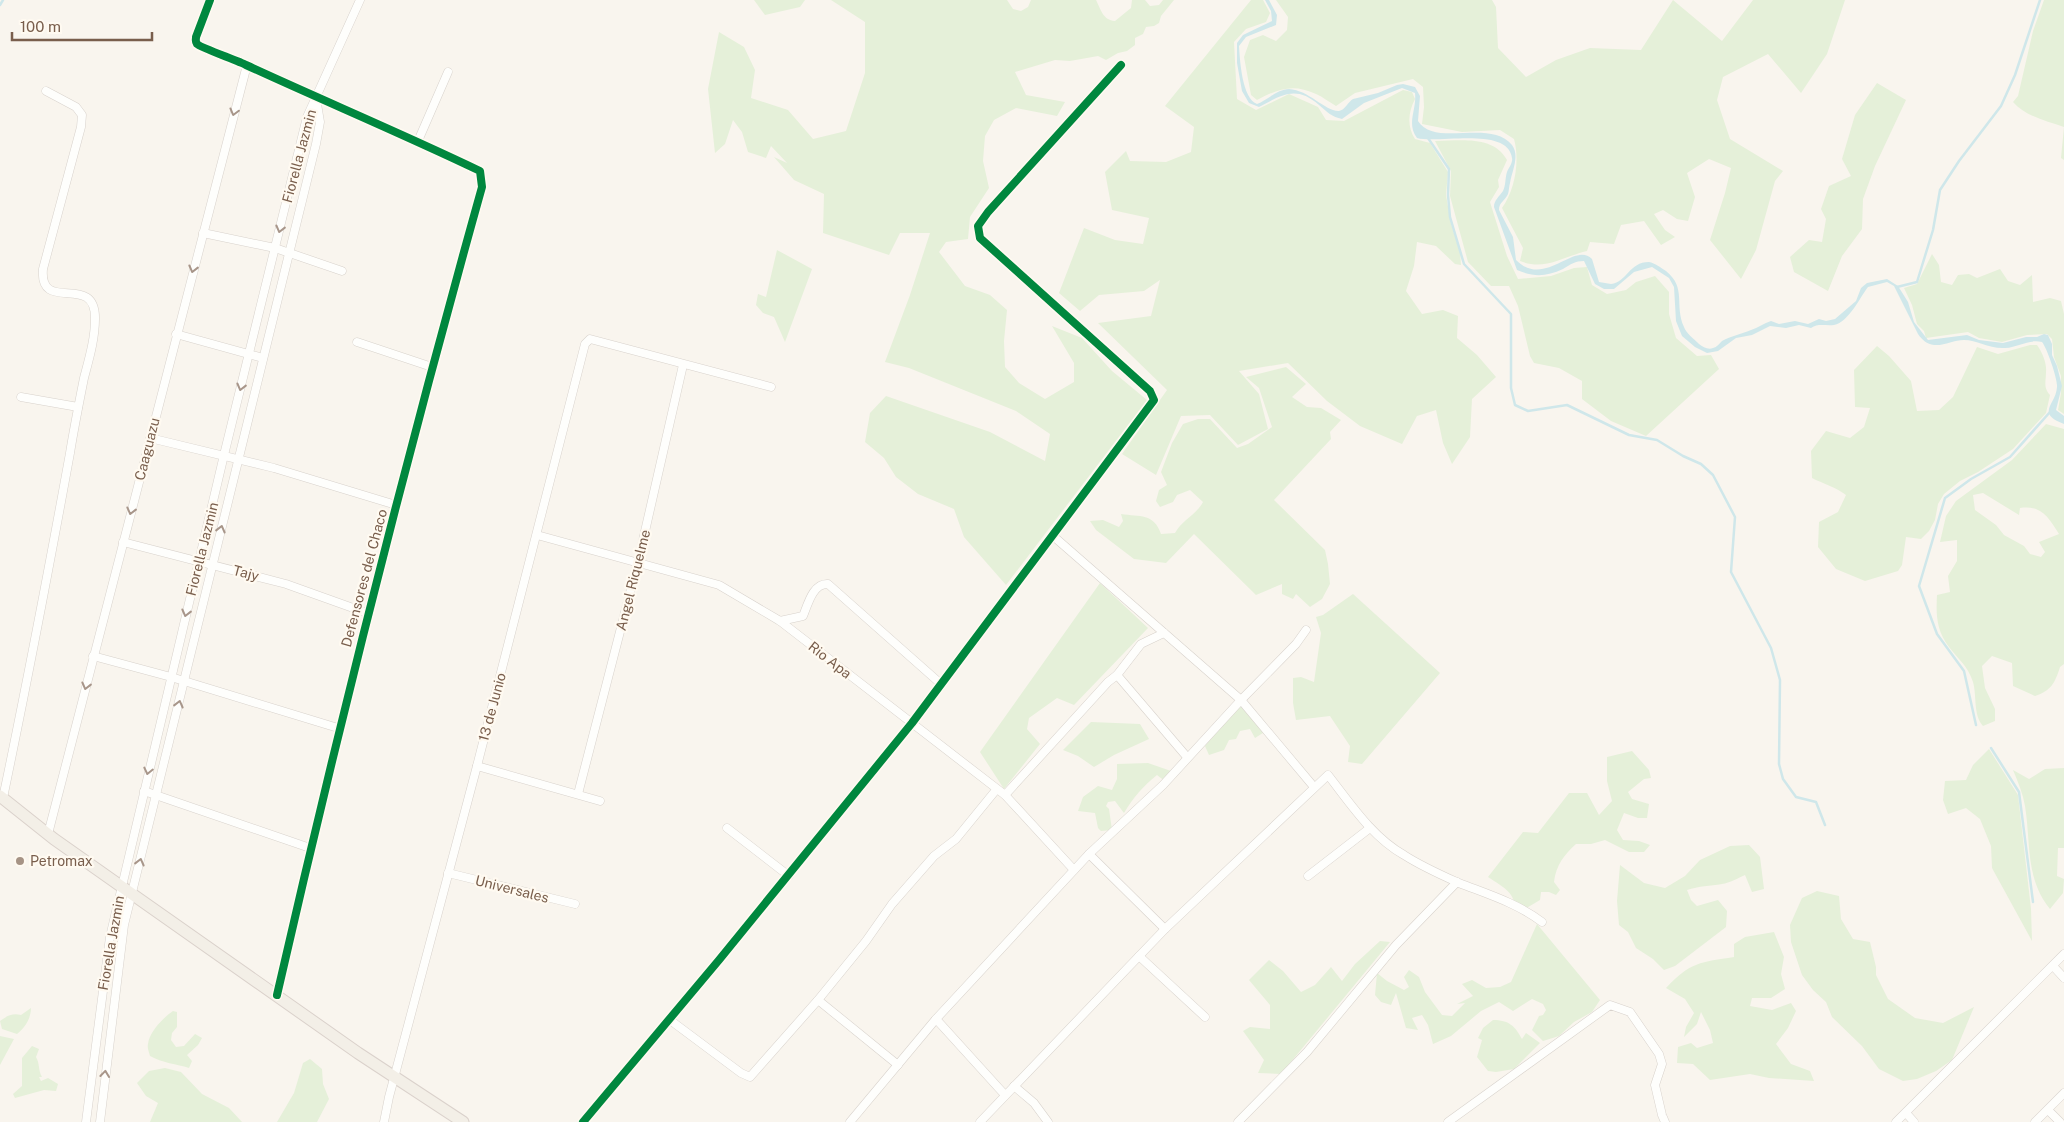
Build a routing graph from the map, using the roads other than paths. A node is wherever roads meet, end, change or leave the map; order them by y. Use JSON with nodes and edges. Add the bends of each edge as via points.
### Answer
{"nodes":[{"id":1,"x":210,"y":0,"type":"edge"},
{"id":2,"x":360,"y":0,"type":"edge"},
{"id":3,"x":247,"y":65,"type":"junction"},
{"id":4,"x":1121,"y":65,"type":"dead end"},
{"id":5,"x":448,"y":72,"type":"dead end"},
{"id":6,"x":46,"y":91,"type":"dead end"},
{"id":7,"x":316,"y":98,"type":"junction"},
{"id":8,"x":418,"y":142,"type":"junction"},
{"id":9,"x":202,"y":233,"type":"junction"},
{"id":10,"x":275,"y":248,"type":"junction"},
{"id":11,"x":290,"y":253,"type":"junction"},
{"id":12,"x":342,"y":271,"type":"dead end"},
{"id":13,"x":176,"y":334,"type":"junction"},
{"id":14,"x":357,"y":342,"type":"dead end"},
{"id":15,"x":249,"y":354,"type":"junction"},
{"id":16,"x":263,"y":358,"type":"junction"},
{"id":17,"x":683,"y":365,"type":"junction"},
{"id":18,"x":432,"y":367,"type":"junction"},
{"id":19,"x":771,"y":387,"type":"dead end"},
{"id":20,"x":21,"y":397,"type":"dead end"},
{"id":21,"x":78,"y":407,"type":"junction"},
{"id":22,"x":150,"y":438,"type":"junction"},
{"id":23,"x":224,"y":455,"type":"junction"},
{"id":24,"x":238,"y":459,"type":"junction"},
{"id":25,"x":396,"y":505,"type":"junction"},
{"id":26,"x":537,"y":535,"type":"junction"},
{"id":27,"x":1052,"y":535,"type":"junction"},
{"id":28,"x":124,"y":542,"type":"junction"},
{"id":29,"x":199,"y":562,"type":"junction"},
{"id":30,"x":638,"y":562,"type":"junction"},
{"id":31,"x":212,"y":564,"type":"junction"},
{"id":32,"x":367,"y":613,"type":"junction"},
{"id":33,"x":780,"y":621,"type":"junction"},
{"id":34,"x":1306,"y":630,"type":"dead end"},
{"id":35,"x":1164,"y":633,"type":"junction"},
{"id":36,"x":93,"y":656,"type":"junction"},
{"id":37,"x":1117,"y":675,"type":"junction"},
{"id":38,"x":171,"y":677,"type":"junction"},
{"id":39,"x":184,"y":681,"type":"junction"},
{"id":40,"x":941,"y":684,"type":"junction"},
{"id":41,"x":1241,"y":700,"type":"junction"},
{"id":42,"x":912,"y":723,"type":"junction"},
{"id":43,"x":338,"y":728,"type":"junction"},
{"id":44,"x":1187,"y":757,"type":"junction"},
{"id":45,"x":477,"y":766,"type":"junction"},
{"id":46,"x":1314,"y":787,"type":"junction"},
{"id":47,"x":996,"y":790,"type":"junction"},
{"id":48,"x":144,"y":791,"type":"junction"},
{"id":49,"x":578,"y":794,"type":"junction"},
{"id":50,"x":156,"y":795,"type":"junction"},
{"id":51,"x":1005,"y":795,"type":"junction"},
{"id":52,"x":1,"y":797,"type":"edge"},
{"id":53,"x":600,"y":801,"type":"dead end"},
{"id":54,"x":727,"y":828,"type":"dead end"},
{"id":55,"x":1370,"y":828,"type":"junction"},
{"id":56,"x":48,"y":834,"type":"junction"},
{"id":57,"x":310,"y":848,"type":"junction"},
{"id":58,"x":1089,"y":854,"type":"junction"},
{"id":59,"x":1074,"y":870,"type":"junction"},
{"id":60,"x":448,"y":873,"type":"junction"},
{"id":61,"x":789,"y":876,"type":"junction"},
{"id":62,"x":1308,"y":876,"type":"dead end"},
{"id":63,"x":1457,"y":882,"type":"junction"},
{"id":64,"x":121,"y":886,"type":"junction"},
{"id":65,"x":132,"y":894,"type":"junction"},
{"id":66,"x":575,"y":904,"type":"dead end"},
{"id":67,"x":1542,"y":922,"type":"dead end"},
{"id":68,"x":1165,"y":929,"type":"junction"},
{"id":69,"x":2064,"y":954,"type":"edge"},
{"id":70,"x":1139,"y":956,"type":"junction"},
{"id":71,"x":2052,"y":966,"type":"junction"},
{"id":72,"x":2064,"y":978,"type":"edge"},
{"id":73,"x":277,"y":995,"type":"junction"},
{"id":74,"x":818,"y":1000,"type":"junction"},
{"id":75,"x":1205,"y":1017,"type":"dead end"},
{"id":76,"x":936,"y":1019,"type":"junction"},
{"id":77,"x":670,"y":1020,"type":"junction"},
{"id":78,"x":898,"y":1065,"type":"junction"},
{"id":79,"x":394,"y":1077,"type":"junction"},
{"id":80,"x":1014,"y":1086,"type":"junction"},
{"id":81,"x":2064,"y":1094,"type":"edge"},
{"id":82,"x":1005,"y":1095,"type":"junction"},
{"id":83,"x":2048,"y":1110,"type":"junction"},
{"id":84,"x":1906,"y":1113,"type":"junction"},
{"id":85,"x":86,"y":1122,"type":"edge"},
{"id":86,"x":100,"y":1122,"type":"edge"},
{"id":87,"x":384,"y":1122,"type":"edge"},
{"id":88,"x":462,"y":1122,"type":"edge"},
{"id":89,"x":583,"y":1122,"type":"edge"},
{"id":90,"x":850,"y":1122,"type":"edge"},
{"id":91,"x":980,"y":1122,"type":"edge"},
{"id":92,"x":1048,"y":1122,"type":"edge"},
{"id":93,"x":1238,"y":1122,"type":"edge"},
{"id":94,"x":1448,"y":1122,"type":"edge"},
{"id":95,"x":1665,"y":1122,"type":"edge"},
{"id":96,"x":1896,"y":1122,"type":"edge"},
{"id":97,"x":1914,"y":1122,"type":"edge"},
{"id":98,"x":2035,"y":1122,"type":"edge"},
{"id":99,"x":2060,"y":1122,"type":"edge"}],
"edges":[{"from":1,"to":3,"type":"street","via":[[196,37],[197,44]]},
{"from":2,"to":7,"type":"street"},
{"from":3,"to":7,"type":"street"},
{"from":3,"to":9,"type":"street","name":"Caaguazu","one_way":true},
{"from":4,"to":27,"type":"street","via":[[978,226],[980,238],[1154,400]]},
{"from":5,"to":8,"type":"street"},
{"from":6,"to":21,"type":"street","via":[[76,106],[82,115],[42,280],[45,287],[54,292],[85,296],[92,300],[95,308],[94,333]]},
{"from":7,"to":8,"type":"street"},
{"from":7,"to":10,"type":"street","name":"Fiorella Jazmin","one_way":true,"via":[[307,117]]},
{"from":7,"to":11,"type":"street","name":"Fiorella Jazmin","via":[[320,122]]},
{"from":8,"to":18,"type":"street","name":"Defensores del Chaco","via":[[480,171],[482,187]]},
{"from":9,"to":10,"type":"street"},
{"from":9,"to":13,"type":"street","name":"Caaguazu","one_way":true},
{"from":10,"to":11,"type":"street"},
{"from":10,"to":15,"type":"street","name":"Fiorella Jazmin"},
{"from":11,"to":12,"type":"street"},
{"from":11,"to":16,"type":"street","name":"Fiorella Jazmin"},
{"from":13,"to":15,"type":"street"},
{"from":13,"to":22,"type":"street","name":"Caaguazu"},
{"from":14,"to":18,"type":"street"},
{"from":15,"to":16,"type":"street"},
{"from":15,"to":23,"type":"street","name":"Fiorella Jazmin","one_way":true},
{"from":16,"to":24,"type":"street","name":"Fiorella Jazmin"},
{"from":17,"to":19,"type":"street"},
{"from":17,"to":26,"type":"street","name":"13 de Junio","via":[[590,339],[582,350]]},
{"from":17,"to":30,"type":"street","name":"Angel Riquelme"},
{"from":18,"to":25,"type":"street","name":"Defensores del Chaco"},
{"from":20,"to":21,"type":"street"},
{"from":21,"to":52,"type":"street","via":[[33,652]]},
{"from":22,"to":23,"type":"street"},
{"from":22,"to":28,"type":"street","name":"Caaguazu","one_way":true},
{"from":23,"to":24,"type":"street"},
{"from":23,"to":29,"type":"street","name":"Fiorella Jazmin"},
{"from":24,"to":25,"type":"street"},
{"from":31,"to":24,"type":"street","name":"Fiorella Jazmin","one_way":true},
{"from":25,"to":32,"type":"street","name":"Defensores del Chaco"},
{"from":26,"to":30,"type":"street","name":"Rio Apa"},
{"from":26,"to":45,"type":"street","name":"13 de Junio"},
{"from":27,"to":35,"type":"street"},
{"from":27,"to":40,"type":"street"},
{"from":28,"to":29,"type":"street","name":"Tajy"},
{"from":28,"to":36,"type":"street","name":"Caaguazu"},
{"from":29,"to":31,"type":"street","name":"Tajy"},
{"from":29,"to":38,"type":"street","name":"Fiorella Jazmin","one_way":true},
{"from":30,"to":33,"type":"street","name":"Rio Apa","via":[[719,585]]},
{"from":30,"to":49,"type":"street","name":"Angel Riquelme"},
{"from":31,"to":32,"type":"street","name":"Tajy","via":[[286,584]]},
{"from":31,"to":39,"type":"street","name":"Fiorella Jazmin"},
{"from":32,"to":43,"type":"street","name":"Defensores del Chaco"},
{"from":33,"to":40,"type":"street","via":[[802,616],[815,590],[822,584],[828,584]]},
{"from":33,"to":42,"type":"street","name":"Rio Apa"},
{"from":34,"to":41,"type":"street"},
{"from":35,"to":37,"type":"street","via":[[1142,644]]},
{"from":35,"to":41,"type":"street"},
{"from":36,"to":38,"type":"street"},
{"from":36,"to":56,"type":"street","name":"Caaguazu","one_way":true},
{"from":37,"to":44,"type":"street"},
{"from":37,"to":51,"type":"street"},
{"from":38,"to":39,"type":"street"},
{"from":38,"to":48,"type":"street","name":"Fiorella Jazmin","one_way":true},
{"from":39,"to":43,"type":"street"},
{"from":50,"to":39,"type":"street","name":"Fiorella Jazmin","one_way":true},
{"from":40,"to":42,"type":"street"},
{"from":41,"to":44,"type":"street"},
{"from":41,"to":46,"type":"street"},
{"from":42,"to":47,"type":"street","name":"Rio Apa"},
{"from":42,"to":61,"type":"street"},
{"from":43,"to":57,"type":"street","name":"Defensores del Chaco"},
{"from":44,"to":58,"type":"street","via":[[1163,785]]},
{"from":45,"to":49,"type":"street"},
{"from":45,"to":60,"type":"street","name":"13 de Junio"},
{"from":46,"to":55,"type":"street","via":[[1328,775]]},
{"from":46,"to":68,"type":"street"},
{"from":47,"to":51,"type":"street","name":"Rio Apa"},
{"from":47,"to":74,"type":"street","via":[[956,839],[934,856],[892,904]]},
{"from":48,"to":50,"type":"street"},
{"from":48,"to":64,"type":"street","name":"Fiorella Jazmin"},
{"from":49,"to":53,"type":"street"},
{"from":50,"to":57,"type":"street"},
{"from":65,"to":50,"type":"street","name":"Fiorella Jazmin","one_way":true},
{"from":51,"to":59,"type":"street","name":"Rio Apa"},
{"from":52,"to":56,"type":"main road"},
{"from":54,"to":61,"type":"street"},
{"from":55,"to":62,"type":"street"},
{"from":55,"to":63,"type":"street","via":[[1402,855]]},
{"from":56,"to":64,"type":"main road"},
{"from":57,"to":73,"type":"street","name":"Defensores del Chaco"},
{"from":58,"to":59,"type":"street"},
{"from":58,"to":68,"type":"street"},
{"from":59,"to":76,"type":"street"},
{"from":60,"to":66,"type":"street","name":"Universales"},
{"from":60,"to":79,"type":"street","name":"13 de Junio"},
{"from":61,"to":77,"type":"street"},
{"from":63,"to":67,"type":"street","via":[[1495,896],[1533,914]]},
{"from":63,"to":93,"type":"street","via":[[1396,945],[1307,1052]]},
{"from":64,"to":65,"type":"main road"},
{"from":64,"to":85,"type":"street","name":"Fiorella Jazmin","via":[[106,964]]},
{"from":65,"to":73,"type":"main road"},
{"from":86,"to":65,"type":"street","name":"Fiorella Jazmin","one_way":true,"via":[[124,925]]},
{"from":68,"to":70,"type":"street"},
{"from":69,"to":71,"type":"street"},
{"from":70,"to":75,"type":"street"},
{"from":70,"to":80,"type":"street"},
{"from":71,"to":72,"type":"street"},
{"from":71,"to":84,"type":"street"},
{"from":73,"to":79,"type":"main road"},
{"from":74,"to":77,"type":"street","via":[[750,1076],[741,1073]]},
{"from":74,"to":78,"type":"street"},
{"from":76,"to":78,"type":"street"},
{"from":76,"to":82,"type":"street"},
{"from":77,"to":89,"type":"street"},
{"from":78,"to":90,"type":"street"},
{"from":79,"to":87,"type":"street","name":"13 de Junio"},
{"from":79,"to":88,"type":"main road"},
{"from":80,"to":82,"type":"street"},
{"from":80,"to":92,"type":"street","via":[[1034,1103]]},
{"from":81,"to":83,"type":"street"},
{"from":82,"to":91,"type":"street"},
{"from":83,"to":98,"type":"street"},
{"from":83,"to":99,"type":"street"},
{"from":84,"to":96,"type":"street"},
{"from":84,"to":97,"type":"street"},
{"from":94,"to":95,"type":"street","via":[[1610,1005],[1630,1012],[1660,1054],[1662,1064],[1655,1085]]}]}
